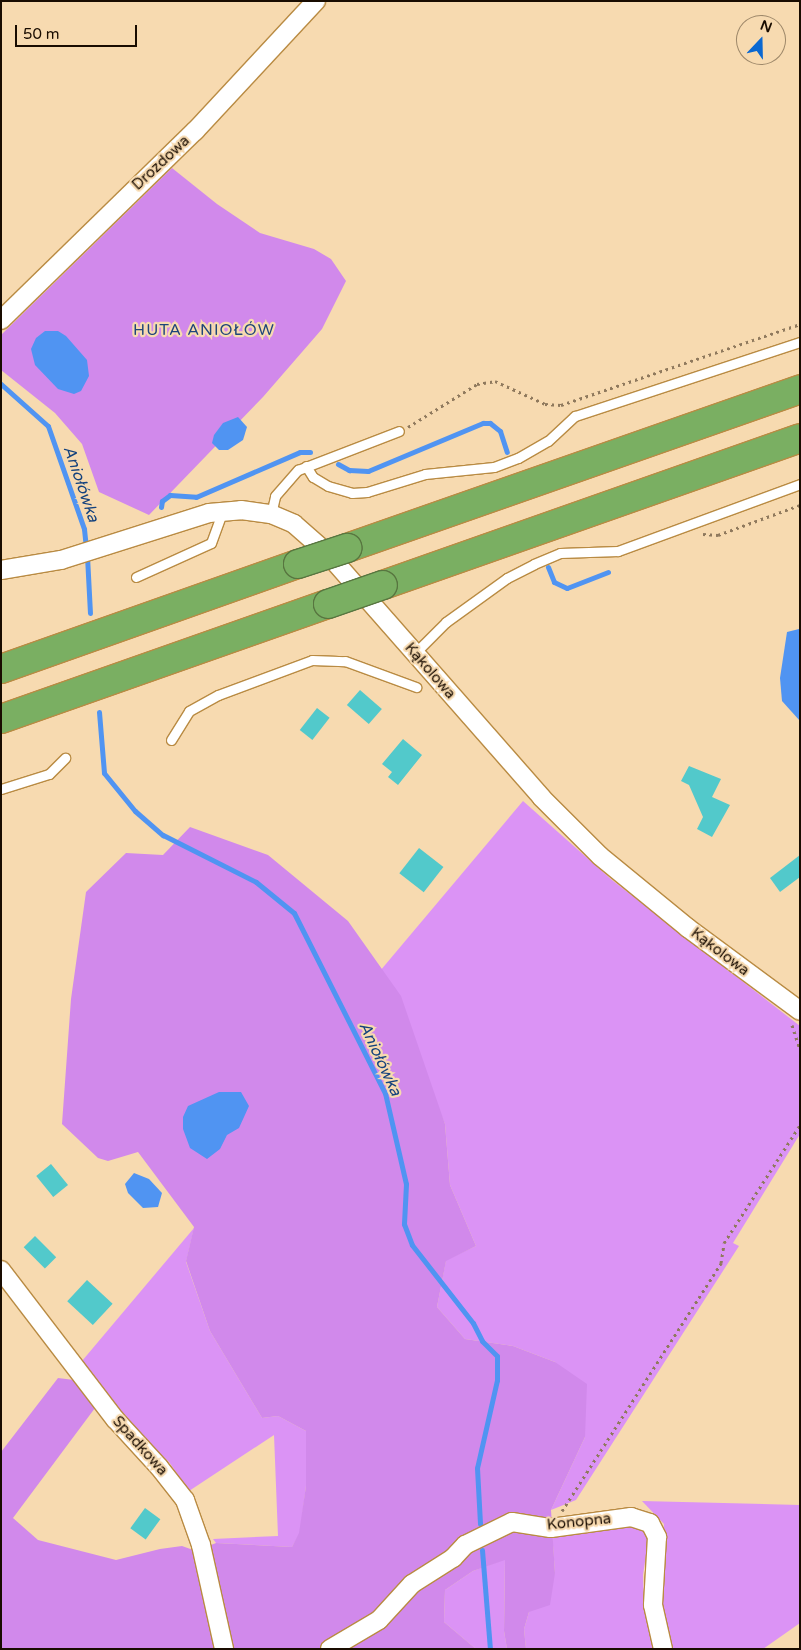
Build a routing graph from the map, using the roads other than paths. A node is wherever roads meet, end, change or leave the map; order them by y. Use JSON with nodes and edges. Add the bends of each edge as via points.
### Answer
{"nodes":[{"id":1,"x":316,"y":1,"type":"edge"},
{"id":2,"x":1,"y":320,"type":"edge"},
{"id":3,"x":800,"y":342,"type":"edge"},
{"id":4,"x":800,"y":389,"type":"edge"},
{"id":5,"x":399,"y":431,"type":"road end"},
{"id":6,"x":800,"y":438,"type":"edge"},
{"id":7,"x":306,"y":466,"type":"junction"},
{"id":8,"x":800,"y":484,"type":"edge"},
{"id":9,"x":222,"y":512,"type":"junction"},
{"id":10,"x":271,"y":514,"type":"junction"},
{"id":11,"x":1,"y":570,"type":"edge"},
{"id":12,"x":136,"y":577,"type":"dead end"},
{"id":13,"x":415,"y":653,"type":"junction"},
{"id":14,"x":1,"y":669,"type":"edge"},
{"id":15,"x":416,"y":687,"type":"dead end"},
{"id":16,"x":1,"y":719,"type":"edge"},
{"id":17,"x":171,"y":740,"type":"dead end"},
{"id":18,"x":65,"y":758,"type":"dead end"},
{"id":19,"x":1,"y":789,"type":"edge"},
{"id":20,"x":800,"y":1011,"type":"edge"},
{"id":21,"x":1,"y":1270,"type":"edge"},
{"id":22,"x":224,"y":1649,"type":"edge"},
{"id":23,"x":330,"y":1649,"type":"edge"},
{"id":24,"x":663,"y":1649,"type":"edge"}],
"edges":[{"from":1,"to":2,"type":"street","name":"Drozdowa","via":[[195,131]]},
{"from":3,"to":7,"type":"lane","via":[[575,416],[548,441],[494,467],[425,474],[367,492],[352,493],[328,486],[313,477]]},
{"from":4,"to":14,"type":"highway","bridge":true},
{"from":5,"to":7,"type":"lane"},
{"from":6,"to":16,"type":"highway","bridge":true},
{"from":7,"to":10,"type":"lane","via":[[284,482],[275,496]]},
{"from":8,"to":13,"type":"lane","via":[[618,551],[560,553],[534,564],[507,578],[446,622]]},
{"from":9,"to":10,"type":"street","name":"Kąkolowa","via":[[241,510]]},
{"from":9,"to":11,"type":"street","name":"Kąkolowa","via":[[61,560]]},
{"from":9,"to":12,"type":"lane","via":[[211,543]]},
{"from":10,"to":13,"type":"street","name":"Kąkolowa","via":[[294,524],[327,553]]},
{"from":13,"to":20,"type":"street","name":"Kąkolowa","via":[[541,797],[600,856],[688,928]]},
{"from":15,"to":17,"type":"lane","via":[[345,661],[312,660],[218,695],[189,711]]},
{"from":18,"to":19,"type":"lane","via":[[48,774]]},
{"from":21,"to":22,"type":"street","name":"Spadkowa","via":[[114,1419],[185,1500],[201,1545]]},
{"from":23,"to":24,"type":"street","name":"Konopna","via":[[378,1620],[412,1584],[452,1558],[465,1545],[512,1522],[551,1528],[631,1517],[650,1523],[657,1537],[653,1605]]}]}
